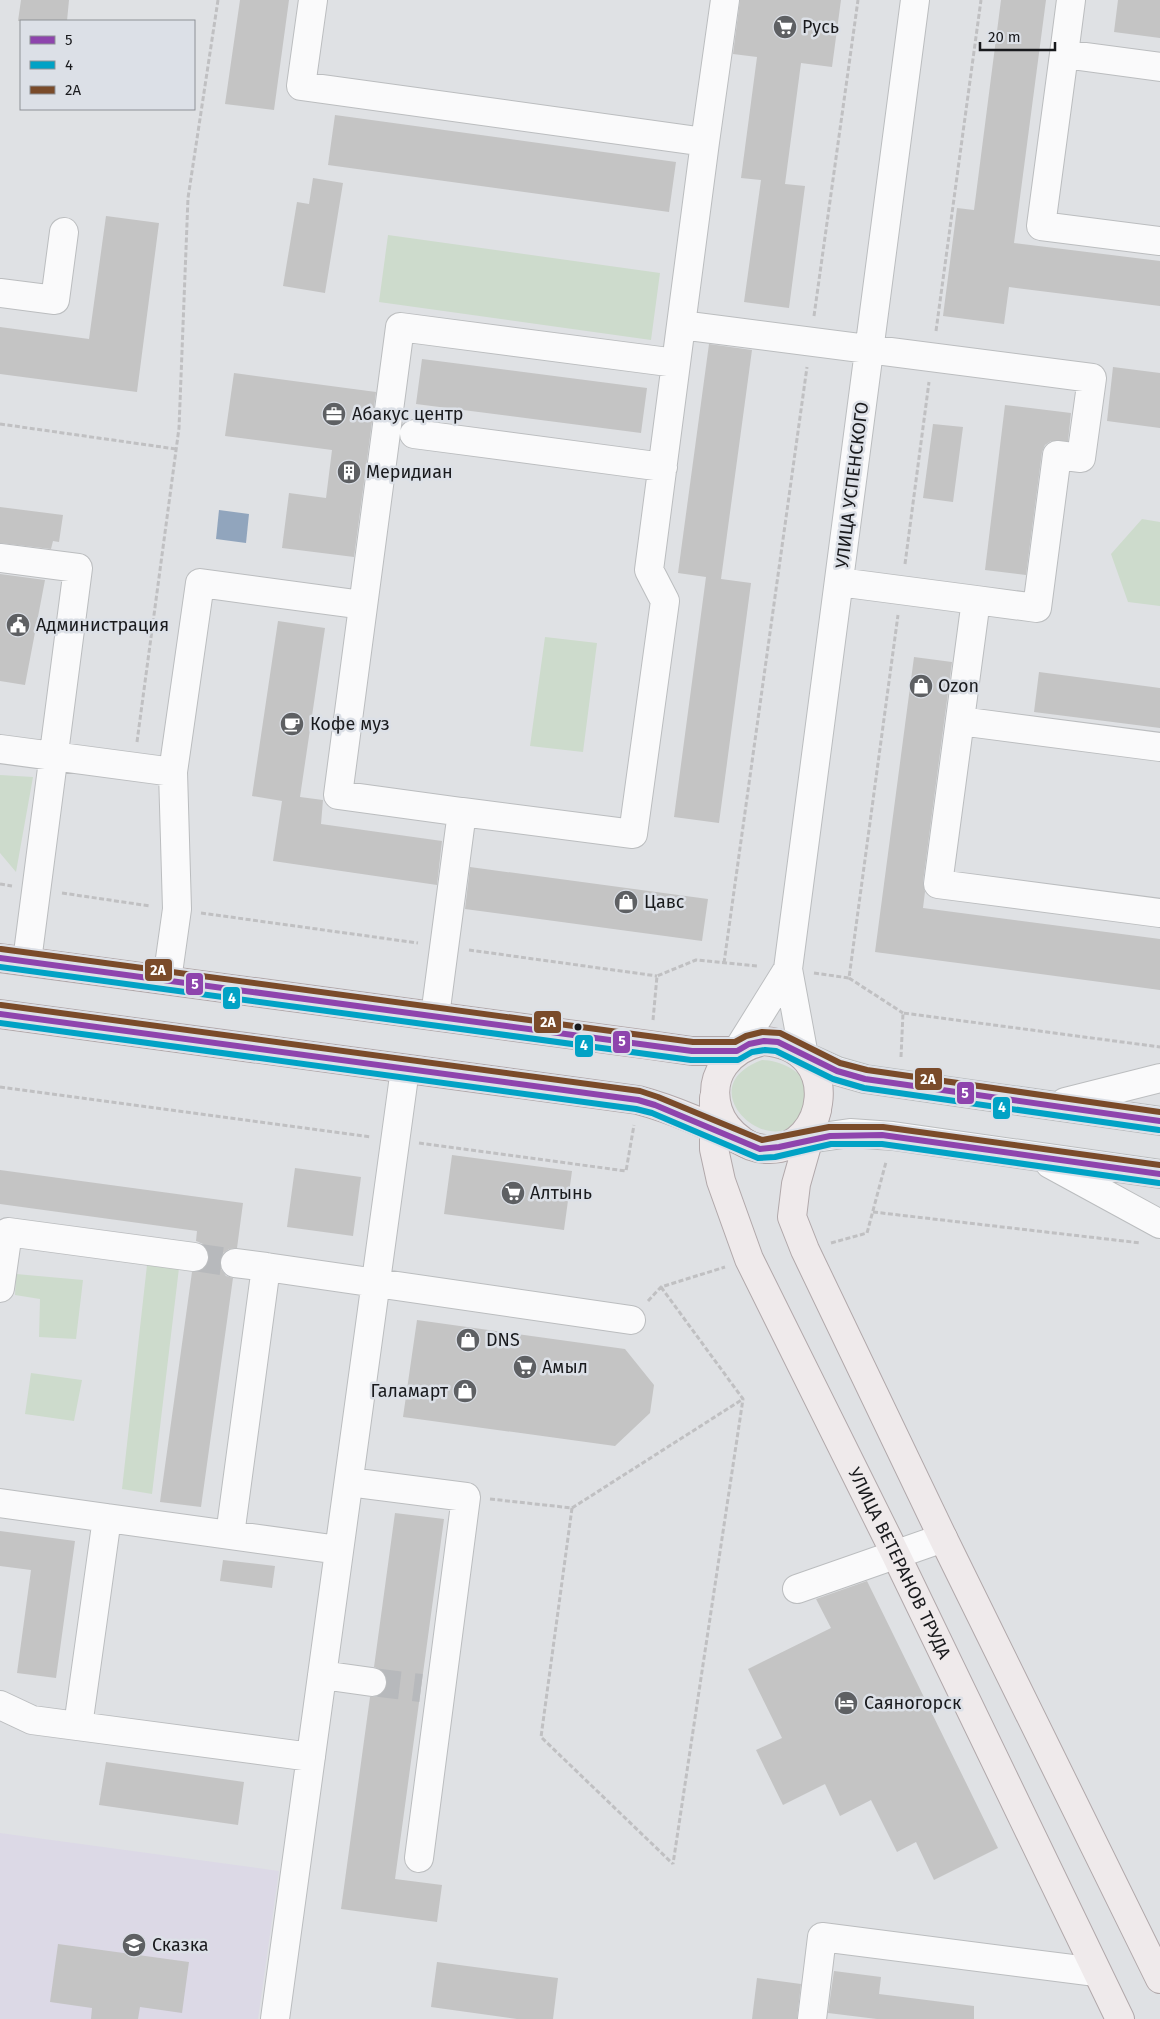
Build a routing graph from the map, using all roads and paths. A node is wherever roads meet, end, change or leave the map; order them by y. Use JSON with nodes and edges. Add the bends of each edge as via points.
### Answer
{"nodes":[{"id":1,"x":218,"y":0,"type":"edge"},
{"id":2,"x":313,"y":0,"type":"edge"},
{"id":3,"x":725,"y":0,"type":"edge"},
{"id":4,"x":858,"y":0,"type":"edge"},
{"id":5,"x":914,"y":0,"type":"edge"},
{"id":6,"x":981,"y":0,"type":"edge"},
{"id":7,"x":1071,"y":0,"type":"edge"},
{"id":8,"x":1064,"y":54,"type":"junction"},
{"id":9,"x":1160,"y":67,"type":"edge"},
{"id":10,"x":705,"y":142,"type":"junction"},
{"id":11,"x":64,"y":232,"type":"dead end"},
{"id":12,"x":1160,"y":241,"type":"edge"},
{"id":13,"x":0,"y":293,"type":"edge"},
{"id":14,"x":681,"y":325,"type":"junction"},
{"id":15,"x":810,"y":342,"type":"junction"},
{"id":16,"x":869,"y":349,"type":"junction"},
{"id":17,"x":932,"y":358,"type":"junction"},
{"id":18,"x":676,"y":363,"type":"junction"},
{"id":19,"x":0,"y":424,"type":"edge"},
{"id":20,"x":414,"y":434,"type":"dead end"},
{"id":21,"x":176,"y":448,"type":"junction"},
{"id":22,"x":663,"y":467,"type":"junction"},
{"id":23,"x":0,"y":558,"type":"edge"},
{"id":24,"x":839,"y":582,"type":"junction"},
{"id":25,"x":901,"y":590,"type":"junction"},
{"id":26,"x":976,"y":600,"type":"junction"},
{"id":27,"x":363,"y":605,"type":"junction"},
{"id":28,"x":960,"y":721,"type":"junction"},
{"id":29,"x":1160,"y":747,"type":"edge"},
{"id":30,"x":0,"y":749,"type":"edge"},
{"id":31,"x":54,"y":756,"type":"junction"},
{"id":32,"x":134,"y":767,"type":"junction"},
{"id":33,"x":174,"y":772,"type":"junction"},
{"id":34,"x":462,"y":812,"type":"junction"},
{"id":35,"x":0,"y":884,"type":"edge"},
{"id":36,"x":36,"y":889,"type":"junction"},
{"id":37,"x":177,"y":909,"type":"junction"},
{"id":38,"x":1160,"y":913,"type":"edge"},
{"id":39,"x":444,"y":946,"type":"junction"},
{"id":40,"x":0,"y":958,"type":"edge"},
{"id":41,"x":27,"y":961,"type":"junction"},
{"id":42,"x":724,"y":963,"type":"dead end"},
{"id":43,"x":788,"y":969,"type":"junction"},
{"id":44,"x":658,"y":976,"type":"dead end"},
{"id":45,"x":836,"y":976,"type":"dead end"},
{"id":46,"x":848,"y":978,"type":"junction"},
{"id":47,"x":166,"y":980,"type":"junction"},
{"id":48,"x":903,"y":1013,"type":"junction"},
{"id":49,"x":0,"y":1014,"type":"edge"},
{"id":50,"x":435,"y":1016,"type":"junction"},
{"id":51,"x":1160,"y":1047,"type":"edge"},
{"id":52,"x":737,"y":1051,"type":"junction"},
{"id":53,"x":804,"y":1056,"type":"junction"},
{"id":54,"x":405,"y":1069,"type":"junction"},
{"id":55,"x":1160,"y":1078,"type":"edge"},
{"id":56,"x":900,"y":1084,"type":"junction"},
{"id":57,"x":714,"y":1098,"type":"junction"},
{"id":58,"x":1052,"y":1106,"type":"junction"},
{"id":59,"x":1160,"y":1121,"type":"edge"},
{"id":60,"x":713,"y":1128,"type":"junction"},
{"id":61,"x":798,"y":1143,"type":"junction"},
{"id":62,"x":747,"y":1144,"type":"junction"},
{"id":63,"x":1035,"y":1156,"type":"junction"},
{"id":64,"x":1160,"y":1174,"type":"edge"},
{"id":65,"x":873,"y":1212,"type":"dead end"},
{"id":66,"x":1153,"y":1232,"type":"edge"},
{"id":67,"x":194,"y":1257,"type":"tunnel mouth"},
{"id":68,"x":235,"y":1263,"type":"tunnel mouth"},
{"id":69,"x":266,"y":1267,"type":"junction"},
{"id":70,"x":376,"y":1282,"type":"junction"},
{"id":71,"x":661,"y":1287,"type":"dead end"},
{"id":72,"x":0,"y":1288,"type":"edge"},
{"id":73,"x":631,"y":1320,"type":"dead end"},
{"id":74,"x":743,"y":1399,"type":"junction"},
{"id":75,"x":349,"y":1482,"type":"junction"},
{"id":76,"x":466,"y":1497,"type":"junction"},
{"id":77,"x":0,"y":1503,"type":"edge"},
{"id":78,"x":572,"y":1508,"type":"junction"},
{"id":79,"x":107,"y":1518,"type":"junction"},
{"id":80,"x":230,"y":1535,"type":"junction"},
{"id":81,"x":943,"y":1538,"type":"junction"},
{"id":82,"x":339,"y":1550,"type":"junction"},
{"id":83,"x":895,"y":1553,"type":"junction"},
{"id":84,"x":797,"y":1589,"type":"dead end"},
{"id":85,"x":322,"y":1675,"type":"junction"},
{"id":86,"x":372,"y":1682,"type":"tunnel mouth"},
{"id":87,"x":0,"y":1705,"type":"edge"},
{"id":88,"x":78,"y":1726,"type":"junction"},
{"id":89,"x":311,"y":1757,"type":"junction"},
{"id":90,"x":419,"y":1858,"type":"dead end"},
{"id":91,"x":1096,"y":1972,"type":"junction"},
{"id":92,"x":1160,"y":1979,"type":"edge"},
{"id":93,"x":275,"y":2019,"type":"edge"},
{"id":94,"x":812,"y":2019,"type":"edge"},
{"id":95,"x":1120,"y":2019,"type":"edge"}],
"edges":[{"from":1,"to":21,"type":"path","via":[[188,198]]},
{"from":2,"to":10,"type":"street","via":[[301,86]]},
{"from":3,"to":10,"type":"street"},
{"from":4,"to":15,"type":"path"},
{"from":5,"to":16,"type":"street","name":"УЛИЦА УСПЕНСКОГО"},
{"from":6,"to":17,"type":"path"},
{"from":7,"to":8,"type":"street"},
{"from":8,"to":9,"type":"street"},
{"from":8,"to":12,"type":"street","via":[[1041,226]]},
{"from":10,"to":14,"type":"street"},
{"from":11,"to":13,"type":"street","via":[[55,300]]},
{"from":14,"to":15,"type":"street"},
{"from":14,"to":18,"type":"street"},
{"from":15,"to":16,"type":"street"},
{"from":15,"to":42,"type":"path"},
{"from":16,"to":17,"type":"street"},
{"from":16,"to":24,"type":"street","name":"УЛИЦА УСПЕНСКОГО"},
{"from":17,"to":25,"type":"path"},
{"from":17,"to":26,"type":"street","via":[[1092,378],[1081,458],[1057,455],[1037,608]]},
{"from":18,"to":22,"type":"street"},
{"from":18,"to":27,"type":"street","via":[[400,327]]},
{"from":19,"to":21,"type":"path"},
{"from":20,"to":22,"type":"street"},
{"from":21,"to":32,"type":"path"},
{"from":22,"to":34,"type":"street","via":[[648,570],[665,601],[633,834]]},
{"from":23,"to":31,"type":"street","via":[[78,568]]},
{"from":24,"to":25,"type":"street"},
{"from":24,"to":43,"type":"street","name":"УЛИЦА УСПЕНСКОГО"},
{"from":25,"to":26,"type":"street"},
{"from":25,"to":46,"type":"path"},
{"from":26,"to":28,"type":"street"},
{"from":27,"to":33,"type":"street","via":[[200,583]]},
{"from":27,"to":34,"type":"street","via":[[338,795]]},
{"from":28,"to":29,"type":"street"},
{"from":28,"to":38,"type":"street","via":[[938,884]]},
{"from":30,"to":31,"type":"street"},
{"from":31,"to":32,"type":"street"},
{"from":31,"to":36,"type":"street"},
{"from":32,"to":33,"type":"street"},
{"from":33,"to":37,"type":"street"},
{"from":34,"to":39,"type":"street"},
{"from":35,"to":36,"type":"path"},
{"from":36,"to":37,"type":"path"},
{"from":36,"to":41,"type":"street"},
{"from":37,"to":39,"type":"path"},
{"from":37,"to":47,"type":"street"},
{"from":39,"to":44,"type":"path"},
{"from":39,"to":50,"type":"street"},
{"from":40,"to":41,"type":"main road"},
{"from":41,"to":47,"type":"main road"},
{"from":43,"to":52,"type":"street"},
{"from":43,"to":53,"type":"street"},
{"from":45,"to":46,"type":"path"},
{"from":46,"to":48,"type":"path"},
{"from":47,"to":50,"type":"main road"},
{"from":48,"to":51,"type":"path"},
{"from":48,"to":56,"type":"path"},
{"from":49,"to":54,"type":"main road"},
{"from":50,"to":52,"type":"main road","via":[[692,1050]]},
{"from":52,"to":53,"type":"main road","via":[[749,1044],[771,1042],[792,1048]]},
{"from":52,"to":57,"type":"main road","via":[[726,1060]]},
{"from":53,"to":56,"type":"street","via":[[837,1071]]},
{"from":53,"to":61,"type":"main road","via":[[818,1081],[819,1096],[817,1110]]},
{"from":54,"to":60,"type":"main road","via":[[638,1100]]},
{"from":54,"to":70,"type":"street"},
{"from":55,"to":58,"type":"street"},
{"from":56,"to":58,"type":"street"},
{"from":57,"to":60,"type":"main road","name":"УЛИЦА ВЕТЕРАНОВ ТРУДА"},
{"from":57,"to":62,"type":"main road","via":[[720,1118],[730,1132]]},
{"from":58,"to":59,"type":"street"},
{"from":60,"to":62,"type":"main road"},
{"from":60,"to":83,"type":"main road","name":"УЛИЦА ВЕТЕРАНОВ ТРУДА","via":[[721,1181],[749,1259]]},
{"from":61,"to":62,"type":"main road","via":[[774,1149],[760,1149]]},
{"from":61,"to":63,"type":"street","via":[[850,1133]]},
{"from":61,"to":81,"type":"main road","via":[[792,1217]]},
{"from":63,"to":64,"type":"street"},
{"from":63,"to":66,"type":"street"},
{"from":65,"to":66,"type":"path","via":[[1140,1244]]},
{"from":67,"to":72,"type":"street","via":[[8,1232]]},
{"from":68,"to":69,"type":"street"},
{"from":69,"to":70,"type":"street"},
{"from":69,"to":80,"type":"street"},
{"from":70,"to":73,"type":"street"},
{"from":70,"to":75,"type":"street"},
{"from":71,"to":74,"type":"path"},
{"from":74,"to":78,"type":"path"},
{"from":74,"to":78,"type":"path","via":[[674,1864],[541,1737]]},
{"from":75,"to":76,"type":"street"},
{"from":75,"to":82,"type":"street"},
{"from":76,"to":78,"type":"path"},
{"from":76,"to":90,"type":"street","via":[[431,1690]]},
{"from":77,"to":79,"type":"street"},
{"from":79,"to":80,"type":"street"},
{"from":79,"to":88,"type":"street"},
{"from":80,"to":82,"type":"street"},
{"from":81,"to":83,"type":"street"},
{"from":81,"to":92,"type":"main road"},
{"from":82,"to":85,"type":"street"},
{"from":83,"to":84,"type":"street"},
{"from":83,"to":91,"type":"main road","name":"УЛИЦА ВЕТЕРАНОВ ТРУДА"},
{"from":85,"to":86,"type":"street"},
{"from":85,"to":89,"type":"street"},
{"from":87,"to":88,"type":"street","via":[[32,1720]]},
{"from":88,"to":89,"type":"street"},
{"from":89,"to":93,"type":"street"},
{"from":91,"to":94,"type":"street","via":[[822,1937]]},
{"from":91,"to":95,"type":"main road","name":"УЛИЦА ВЕТЕРАНОВ ТРУДА"}]}
